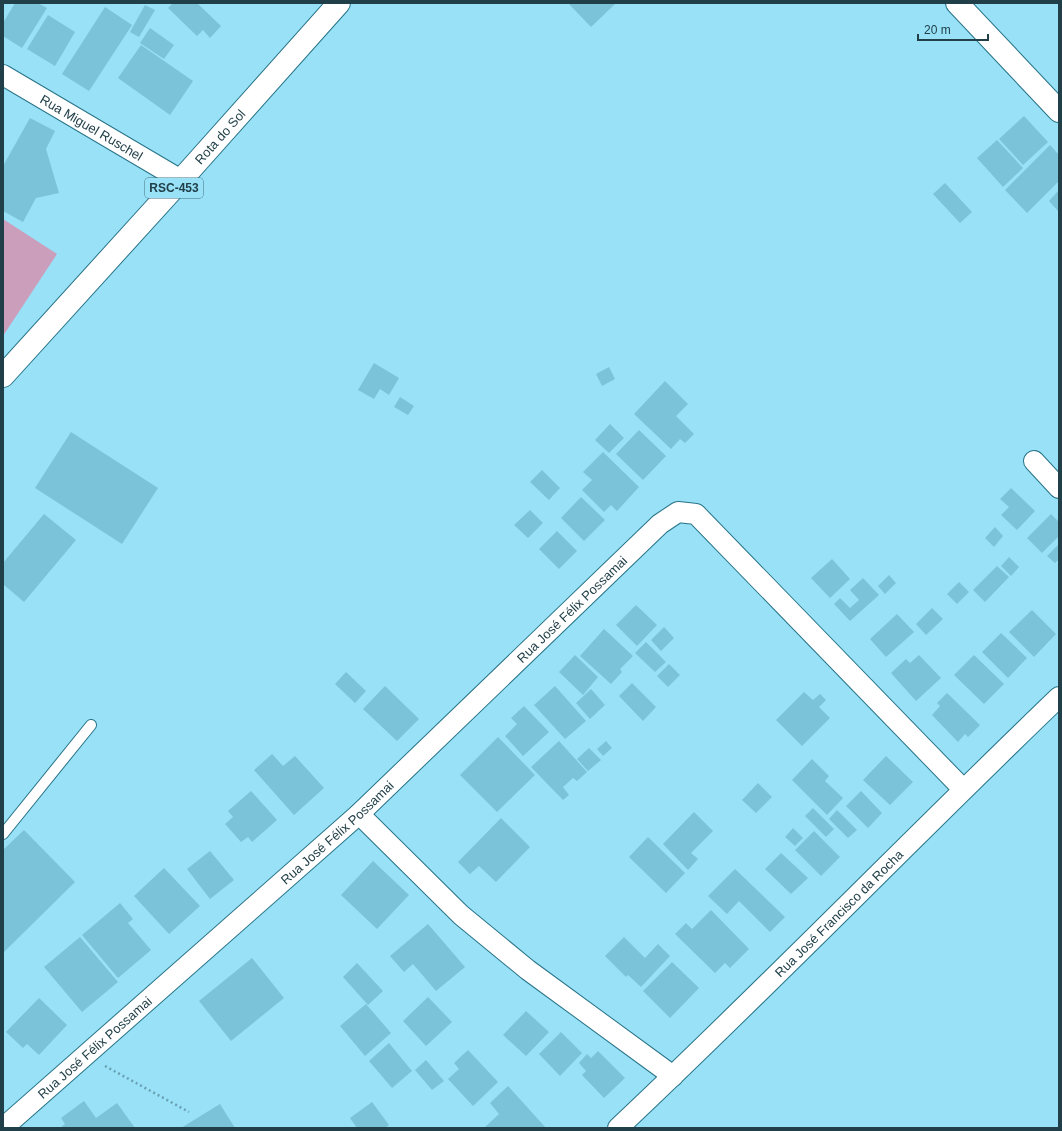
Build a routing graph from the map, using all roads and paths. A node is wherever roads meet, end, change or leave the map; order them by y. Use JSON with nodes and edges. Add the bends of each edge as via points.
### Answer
{"nodes":[{"id":1,"x":339,"y":3,"type":"edge"},
{"id":2,"x":957,"y":3,"type":"edge"},
{"id":3,"x":3,"y":75,"type":"edge"},
{"id":4,"x":1059,"y":111,"type":"edge"},
{"id":5,"x":181,"y":180,"type":"junction"},
{"id":6,"x":4,"y":372,"type":"edge"},
{"id":7,"x":1034,"y":460,"type":"dead end"},
{"id":8,"x":1059,"y":488,"type":"edge"},
{"id":9,"x":1059,"y":697,"type":"edge"},
{"id":10,"x":91,"y":725,"type":"dead end"},
{"id":11,"x":963,"y":789,"type":"junction"},
{"id":12,"x":359,"y":814,"type":"junction"},
{"id":13,"x":3,"y":834,"type":"edge"},
{"id":14,"x":100,"y":1063,"type":"dead end"},
{"id":15,"x":673,"y":1076,"type":"junction"},
{"id":16,"x":190,"y":1112,"type":"dead end"},
{"id":17,"x":3,"y":1128,"type":"edge"},
{"id":18,"x":618,"y":1128,"type":"edge"}],
"edges":[{"from":1,"to":5,"type":"main road","name":"Rota do Sol","number":"RSC-453"},
{"from":2,"to":4,"type":"main road"},
{"from":3,"to":5,"type":"street","name":"Rua Miguel Ruschel"},
{"from":5,"to":6,"type":"main road","name":"Rota do Sol","number":"RSC-453"},
{"from":7,"to":8,"type":"street"},
{"from":9,"to":11,"type":"street","name":"Rua José Francisco da Rocha"},
{"from":10,"to":13,"type":"lane"},
{"from":11,"to":12,"type":"street","name":"Rua José Félix Possamai","via":[[696,514],[678,512],[660,524]]},
{"from":11,"to":15,"type":"street","name":"Rua José Francisco da Rocha"},
{"from":12,"to":15,"type":"street","via":[[461,915],[528,970]]},
{"from":12,"to":17,"type":"street","name":"Rua José Félix Possamai"},
{"from":14,"to":16,"type":"path"},
{"from":15,"to":18,"type":"street","name":"Rua José Francisco da Rocha"}]}
